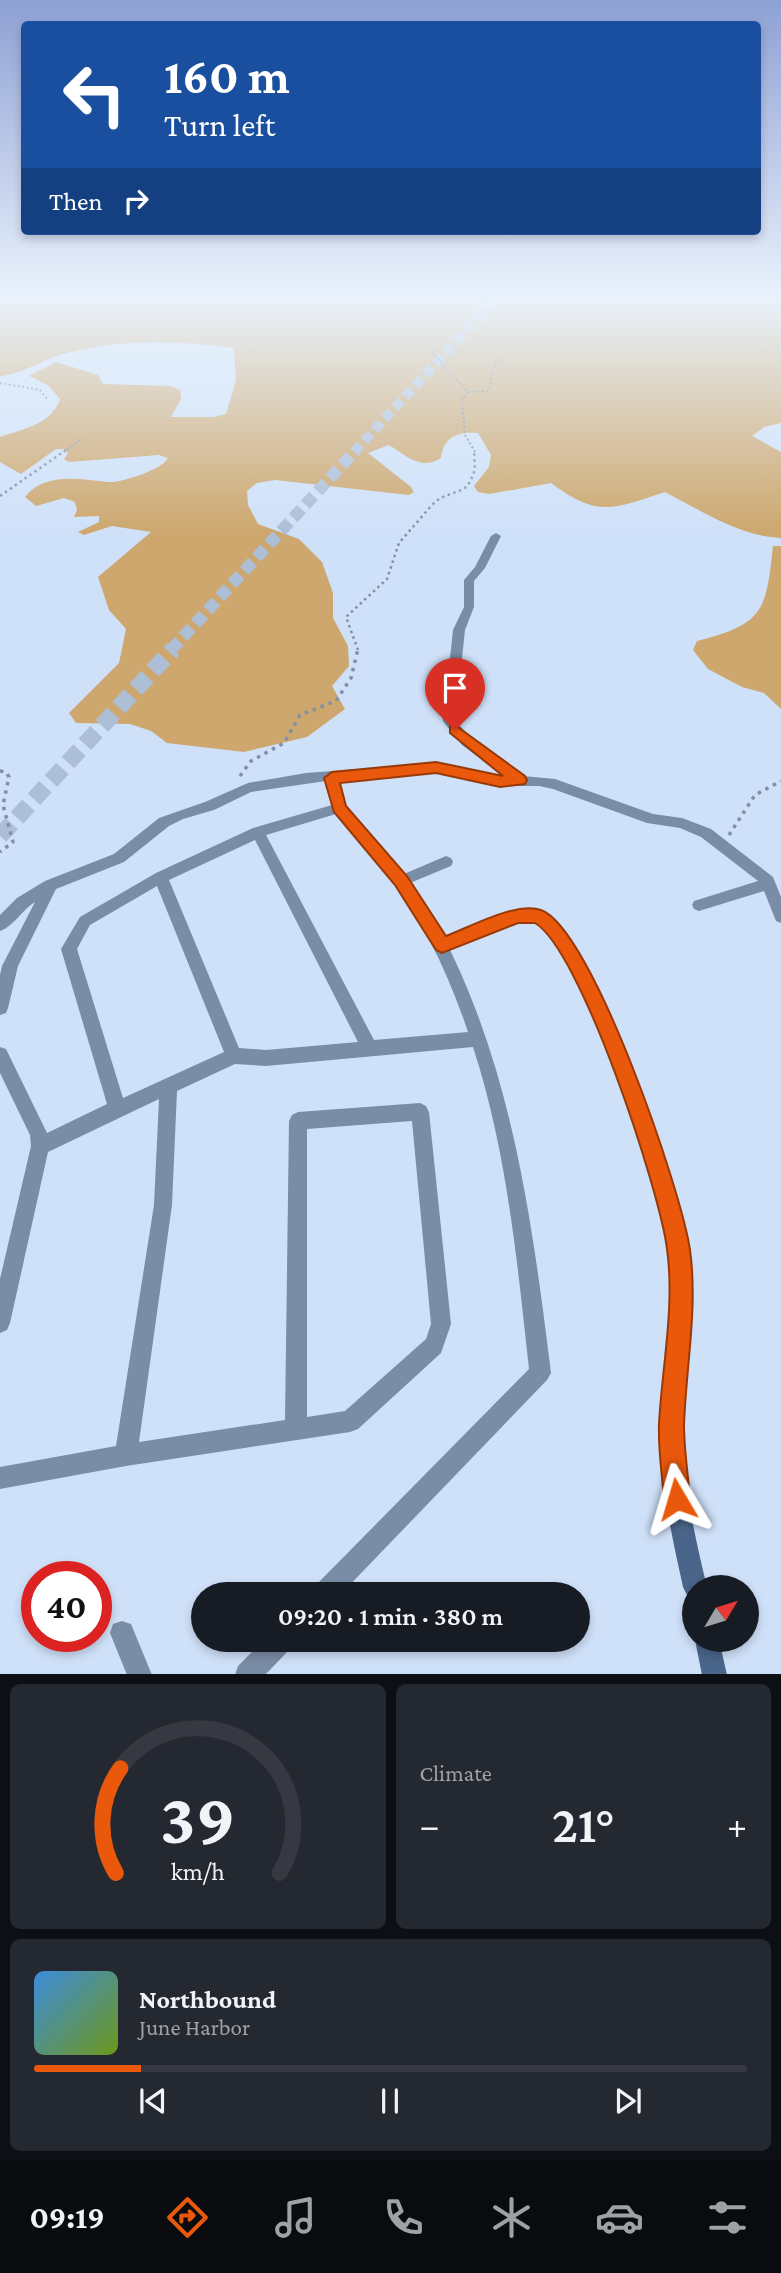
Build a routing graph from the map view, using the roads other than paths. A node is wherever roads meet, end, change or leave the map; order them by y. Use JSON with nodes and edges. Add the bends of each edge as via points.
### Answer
{"nodes":[{"id":1,"x":496,"y":536,"type":"dead end"},
{"id":2,"x":332,"y":778,"type":"junction"},
{"id":3,"x":519,"y":780,"type":"junction"},
{"id":4,"x":339,"y":808,"type":"junction"},
{"id":5,"x":258,"y":832,"type":"junction"},
{"id":6,"x":446,"y":862,"type":"dead end"},
{"id":7,"x":161,"y":877,"type":"junction"},
{"id":8,"x":401,"y":881,"type":"junction"},
{"id":9,"x":769,"y":884,"type":"junction"},
{"id":10,"x":50,"y":885,"type":"junction"},
{"id":11,"x":699,"y":905,"type":"dead end"},
{"id":12,"x":781,"y":917,"type":"edge"},
{"id":13,"x":0,"y":925,"type":"edge"},
{"id":14,"x":442,"y":945,"type":"junction"},
{"id":15,"x":0,"y":1008,"type":"edge"},
{"id":16,"x":479,"y":1039,"type":"junction"},
{"id":17,"x":369,"y":1047,"type":"junction"},
{"id":18,"x":0,"y":1055,"type":"edge"},
{"id":19,"x":234,"y":1056,"type":"junction"},
{"id":20,"x":168,"y":1087,"type":"junction"},
{"id":21,"x":117,"y":1107,"type":"junction"},
{"id":22,"x":40,"y":1146,"type":"junction"},
{"id":23,"x":0,"y":1323,"type":"edge"},
{"id":24,"x":296,"y":1429,"type":"junction"},
{"id":25,"x":126,"y":1455,"type":"junction"},
{"id":26,"x":0,"y":1478,"type":"edge"},
{"id":27,"x":692,"y":1575,"type":"edge"},
{"id":28,"x":337,"y":1582,"type":"edge"},
{"id":29,"x":122,"y":1633,"type":"dead end"},
{"id":30,"x":269,"y":1652,"type":"edge"},
{"id":31,"x":710,"y":1652,"type":"edge"},
{"id":32,"x":141,"y":1674,"type":"edge"},
{"id":33,"x":248,"y":1674,"type":"edge"},
{"id":34,"x":715,"y":1674,"type":"edge"}],
"edges":[{"from":1,"to":3,"type":"street","via":[[469,580],[469,607],[458,630],[446,709],[449,721],[467,742]]},
{"from":2,"to":3,"type":"street","via":[[436,768],[500,781]]},
{"from":2,"to":4,"type":"street"},
{"from":2,"to":10,"type":"street","via":[[306,778],[237,791],[164,822],[101,867]]},
{"from":3,"to":9,"type":"street","via":[[555,784],[652,819],[695,827]]},
{"from":4,"to":5,"type":"street"},
{"from":4,"to":8,"type":"street"},
{"from":5,"to":7,"type":"street"},
{"from":5,"to":17,"type":"street"},
{"from":6,"to":8,"type":"street"},
{"from":7,"to":19,"type":"street"},
{"from":7,"to":21,"type":"street","via":[[85,921],[69,949]]},
{"from":8,"to":14,"type":"street"},
{"from":9,"to":11,"type":"street"},
{"from":9,"to":12,"type":"street"},
{"from":10,"to":13,"type":"street","via":[[22,902]]},
{"from":10,"to":15,"type":"street","via":[[10,966]]},
{"from":14,"to":16,"type":"street"},
{"from":14,"to":27,"type":"street","via":[[517,916],[543,918],[560,935],[621,1063],[670,1205],[679,1251],[673,1472]]},
{"from":16,"to":17,"type":"street"},
{"from":16,"to":28,"type":"street","via":[[511,1155],[540,1373]]},
{"from":17,"to":19,"type":"street","via":[[266,1058]]},
{"from":18,"to":22,"type":"street","via":[[39,1134]]},
{"from":19,"to":20,"type":"street"},
{"from":20,"to":21,"type":"street"},
{"from":20,"to":25,"type":"street","via":[[163,1205]]},
{"from":21,"to":22,"type":"street"},
{"from":22,"to":23,"type":"street"},
{"from":24,"to":24,"type":"street","via":[[350,1421],[434,1346],[441,1324],[420,1112],[298,1122]]},
{"from":24,"to":25,"type":"street"},
{"from":25,"to":26,"type":"street"},
{"from":29,"to":32,"type":"street"},
{"from":30,"to":33,"type":"street"},
{"from":31,"to":34,"type":"street"}]}
